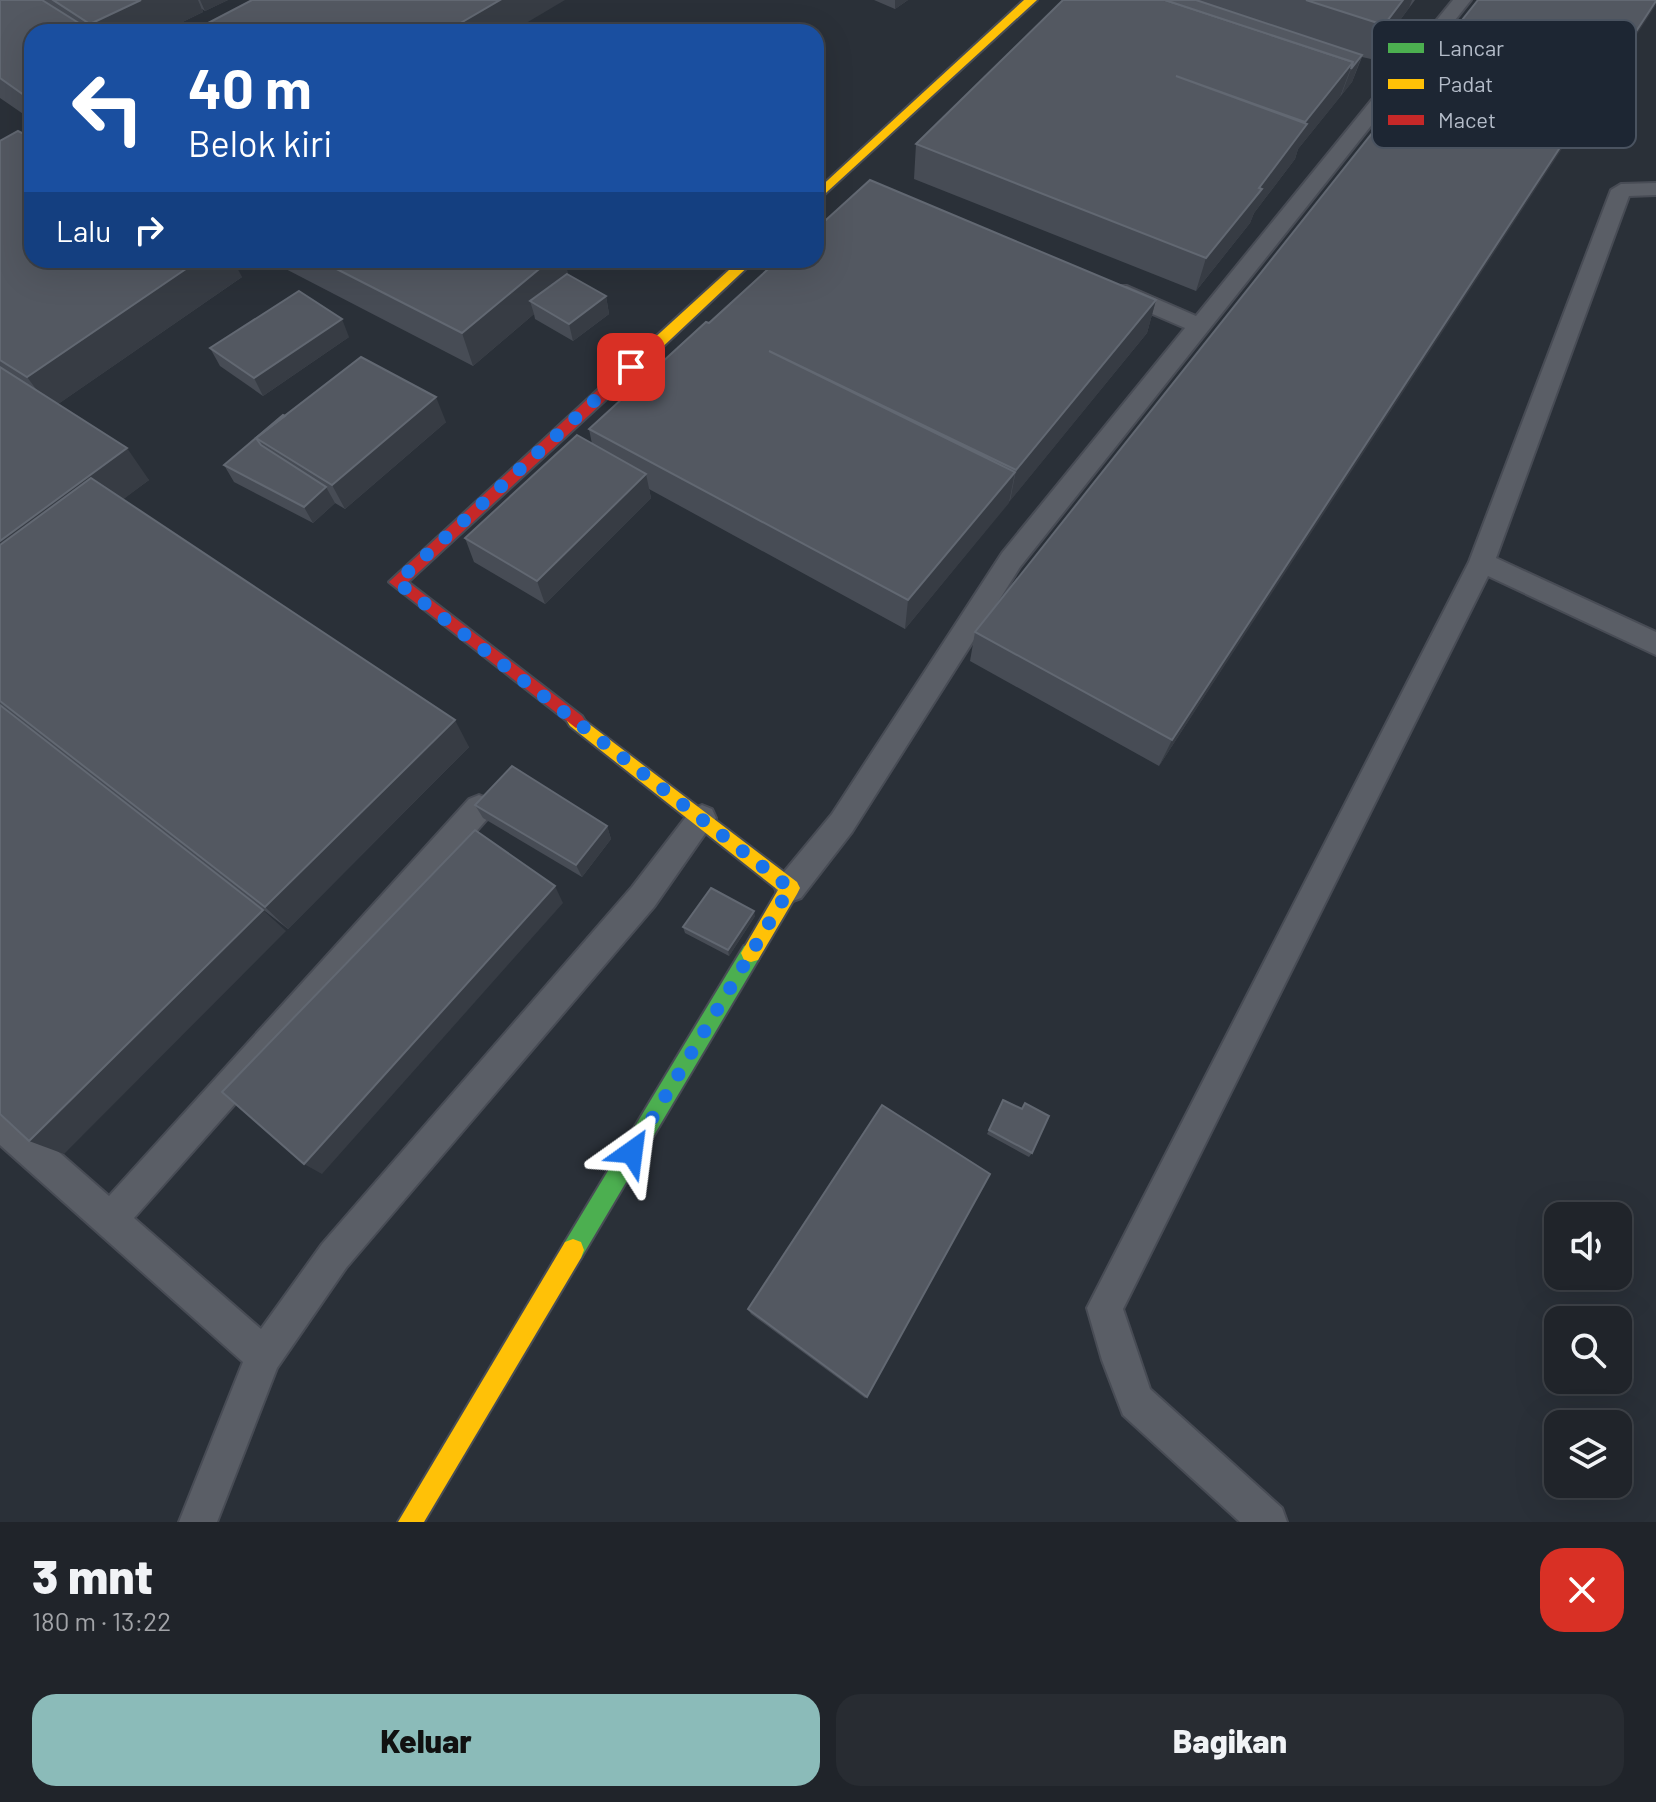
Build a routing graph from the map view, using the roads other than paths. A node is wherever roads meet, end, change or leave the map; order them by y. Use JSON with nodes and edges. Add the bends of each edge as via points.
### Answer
{"nodes":[{"id":1,"x":1031,"y":0,"type":"edge"},
{"id":2,"x":1462,"y":0,"type":"edge"},
{"id":3,"x":1446,"y":20,"type":"edge"},
{"id":4,"x":1372,"y":112,"type":"edge"},
{"id":5,"x":1656,"y":189,"type":"edge"},
{"id":6,"x":824,"y":191,"type":"edge"},
{"id":7,"x":739,"y":268,"type":"edge"},
{"id":8,"x":1101,"y":283,"type":"edge"},
{"id":9,"x":1200,"y":326,"type":"junction"},
{"id":10,"x":1482,"y":562,"type":"junction"},
{"id":11,"x":1656,"y":644,"type":"edge"},
{"id":12,"x":479,"y":808,"type":"edge"},
{"id":13,"x":702,"y":818,"type":"junction"},
{"id":14,"x":790,"y":888,"type":"junction"},
{"id":15,"x":0,"y":1123,"type":"edge"},
{"id":16,"x":110,"y":1220,"type":"junction"},
{"id":17,"x":264,"y":1356,"type":"junction"},
{"id":18,"x":198,"y":1522,"type":"edge"},
{"id":19,"x":410,"y":1522,"type":"edge"},
{"id":20,"x":1268,"y":1522,"type":"edge"}],
"edges":[{"from":1,"to":6,"type":"street"},
{"from":2,"to":3,"type":"lane"},
{"from":4,"to":9,"type":"lane"},
{"from":5,"to":10,"type":"lane","via":[[1621,190]]},
{"from":7,"to":13,"type":"street","via":[[397,582]]},
{"from":8,"to":9,"type":"lane"},
{"from":9,"to":14,"type":"lane","via":[[1011,560],[842,823]]},
{"from":10,"to":11,"type":"lane"},
{"from":10,"to":20,"type":"lane","via":[[1105,1308],[1136,1402]]},
{"from":12,"to":16,"type":"lane"},
{"from":13,"to":14,"type":"street"},
{"from":13,"to":17,"type":"lane","via":[[643,897],[334,1256]]},
{"from":14,"to":19,"type":"street"},
{"from":15,"to":16,"type":"lane"},
{"from":16,"to":17,"type":"lane"},
{"from":17,"to":18,"type":"lane"}]}
